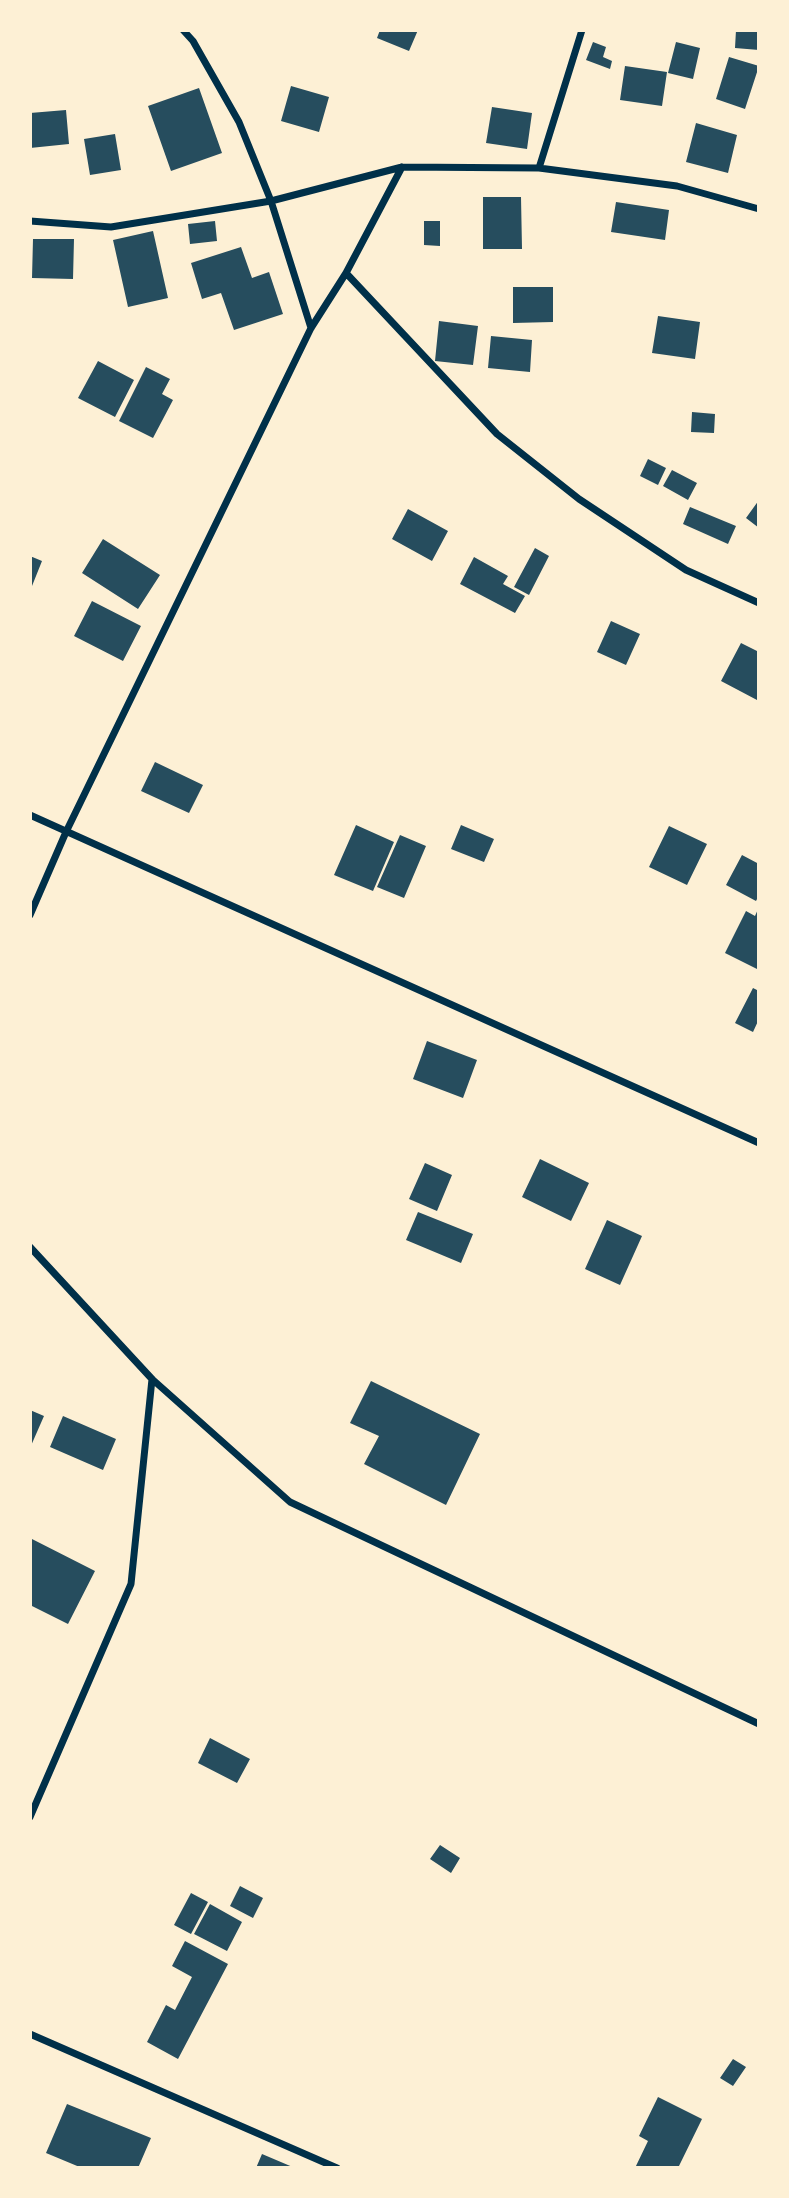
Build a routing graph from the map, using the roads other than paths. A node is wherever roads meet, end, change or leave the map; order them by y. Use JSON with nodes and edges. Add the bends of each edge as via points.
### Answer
{"nodes":[{"id":1,"x":183,"y":30,"type":"edge"},
{"id":2,"x":582,"y":30,"type":"edge"},
{"id":3,"x":402,"y":167,"type":"junction"},
{"id":4,"x":539,"y":168,"type":"junction"},
{"id":5,"x":271,"y":201,"type":"junction"},
{"id":6,"x":759,"y":209,"type":"edge"},
{"id":7,"x":30,"y":221,"type":"edge"},
{"id":8,"x":346,"y":274,"type":"junction"},
{"id":9,"x":311,"y":328,"type":"junction"},
{"id":10,"x":759,"y":603,"type":"edge"},
{"id":11,"x":30,"y":815,"type":"edge"},
{"id":12,"x":66,"y":832,"type":"junction"},
{"id":13,"x":30,"y":915,"type":"edge"},
{"id":14,"x":759,"y":1143,"type":"edge"},
{"id":15,"x":30,"y":1248,"type":"edge"},
{"id":16,"x":152,"y":1380,"type":"junction"},
{"id":17,"x":759,"y":1724,"type":"edge"},
{"id":18,"x":30,"y":1816,"type":"edge"},
{"id":19,"x":30,"y":2034,"type":"edge"},
{"id":20,"x":337,"y":2168,"type":"edge"}],
"edges":[{"from":1,"to":5,"type":"street","via":[[194,41],[239,122]]},
{"from":2,"to":4,"type":"street"},
{"from":3,"to":4,"type":"street"},
{"from":3,"to":5,"type":"street"},
{"from":3,"to":8,"type":"street"},
{"from":4,"to":6,"type":"street","via":[[677,186]]},
{"from":5,"to":7,"type":"street","via":[[111,227]]},
{"from":5,"to":9,"type":"street"},
{"from":8,"to":9,"type":"street"},
{"from":8,"to":10,"type":"street","via":[[497,434],[579,499],[686,570]]},
{"from":9,"to":12,"type":"street"},
{"from":11,"to":12,"type":"street"},
{"from":12,"to":13,"type":"street"},
{"from":12,"to":14,"type":"street"},
{"from":15,"to":16,"type":"street"},
{"from":16,"to":17,"type":"street","via":[[290,1502]]},
{"from":16,"to":18,"type":"street","via":[[131,1584]]},
{"from":19,"to":20,"type":"street"}]}
